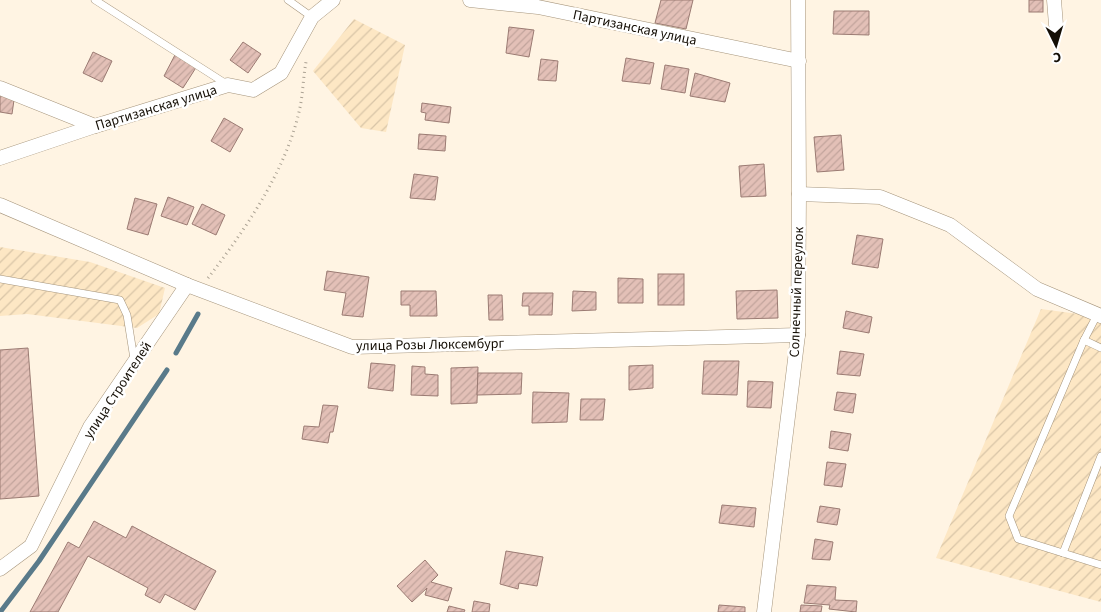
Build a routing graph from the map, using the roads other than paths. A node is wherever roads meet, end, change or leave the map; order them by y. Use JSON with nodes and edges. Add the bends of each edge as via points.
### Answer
{"nodes":[{"id":1,"x":95,"y":0,"type":"edge"},
{"id":2,"x":288,"y":0,"type":"edge"},
{"id":3,"x":333,"y":0,"type":"edge"},
{"id":4,"x":470,"y":0,"type":"edge"},
{"id":5,"x":798,"y":0,"type":"edge"},
{"id":6,"x":1054,"y":0,"type":"edge"},
{"id":7,"x":312,"y":17,"type":"junction"},
{"id":8,"x":1056,"y":24,"type":"dead end"},
{"id":9,"x":799,"y":61,"type":"junction"},
{"id":10,"x":228,"y":85,"type":"junction"},
{"id":11,"x":0,"y":88,"type":"edge"},
{"id":12,"x":95,"y":126,"type":"junction"},
{"id":13,"x":0,"y":158,"type":"edge"},
{"id":14,"x":799,"y":194,"type":"junction"},
{"id":15,"x":0,"y":205,"type":"edge"},
{"id":16,"x":0,"y":279,"type":"edge"},
{"id":17,"x":193,"y":288,"type":"junction"},
{"id":18,"x":1099,"y":316,"type":"edge"},
{"id":19,"x":798,"y":335,"type":"junction"},
{"id":20,"x":1084,"y":340,"type":"junction"},
{"id":21,"x":1101,"y":348,"type":"edge"},
{"id":22,"x":134,"y":362,"type":"junction"},
{"id":23,"x":1101,"y":456,"type":"edge"},
{"id":24,"x":1063,"y":553,"type":"junction"},
{"id":25,"x":1101,"y":565,"type":"edge"},
{"id":26,"x":0,"y":569,"type":"edge"},
{"id":27,"x":764,"y":612,"type":"edge"}],
"edges":[{"from":1,"to":10,"type":"lane"},
{"from":2,"to":7,"type":"lane"},
{"from":3,"to":7,"type":"street","name":"Партизанская улица"},
{"from":4,"to":9,"type":"street","name":"Партизанская улица","via":[[538,7]]},
{"from":5,"to":9,"type":"street","name":"Солнечный переулок"},
{"from":6,"to":8,"type":"street"},
{"from":7,"to":10,"type":"street","name":"Партизанская улица","via":[[281,73],[253,90]]},
{"from":9,"to":14,"type":"street","name":"Солнечный переулок"},
{"from":10,"to":12,"type":"street","name":"Партизанская улица"},
{"from":11,"to":12,"type":"street"},
{"from":12,"to":13,"type":"street","name":"Партизанская улица"},
{"from":14,"to":18,"type":"street","via":[[880,197],[950,225],[1037,288]]},
{"from":14,"to":19,"type":"street","name":"Солнечный переулок"},
{"from":15,"to":17,"type":"street","name":"улица Розы Люксембург"},
{"from":16,"to":22,"type":"lane","via":[[120,300],[127,315]]},
{"from":17,"to":19,"type":"street","name":"улица Розы Люксембург","via":[[352,347]]},
{"from":17,"to":22,"type":"street","name":"улица Строителей"},
{"from":18,"to":20,"type":"lane"},
{"from":19,"to":27,"type":"street","name":"Солнечный переулок"},
{"from":20,"to":21,"type":"lane"},
{"from":20,"to":24,"type":"lane","via":[[1009,516],[1018,539]]},
{"from":22,"to":26,"type":"street","name":"улица Строителей","via":[[90,427],[31,546]]},
{"from":23,"to":24,"type":"lane"},
{"from":24,"to":25,"type":"lane"}]}
